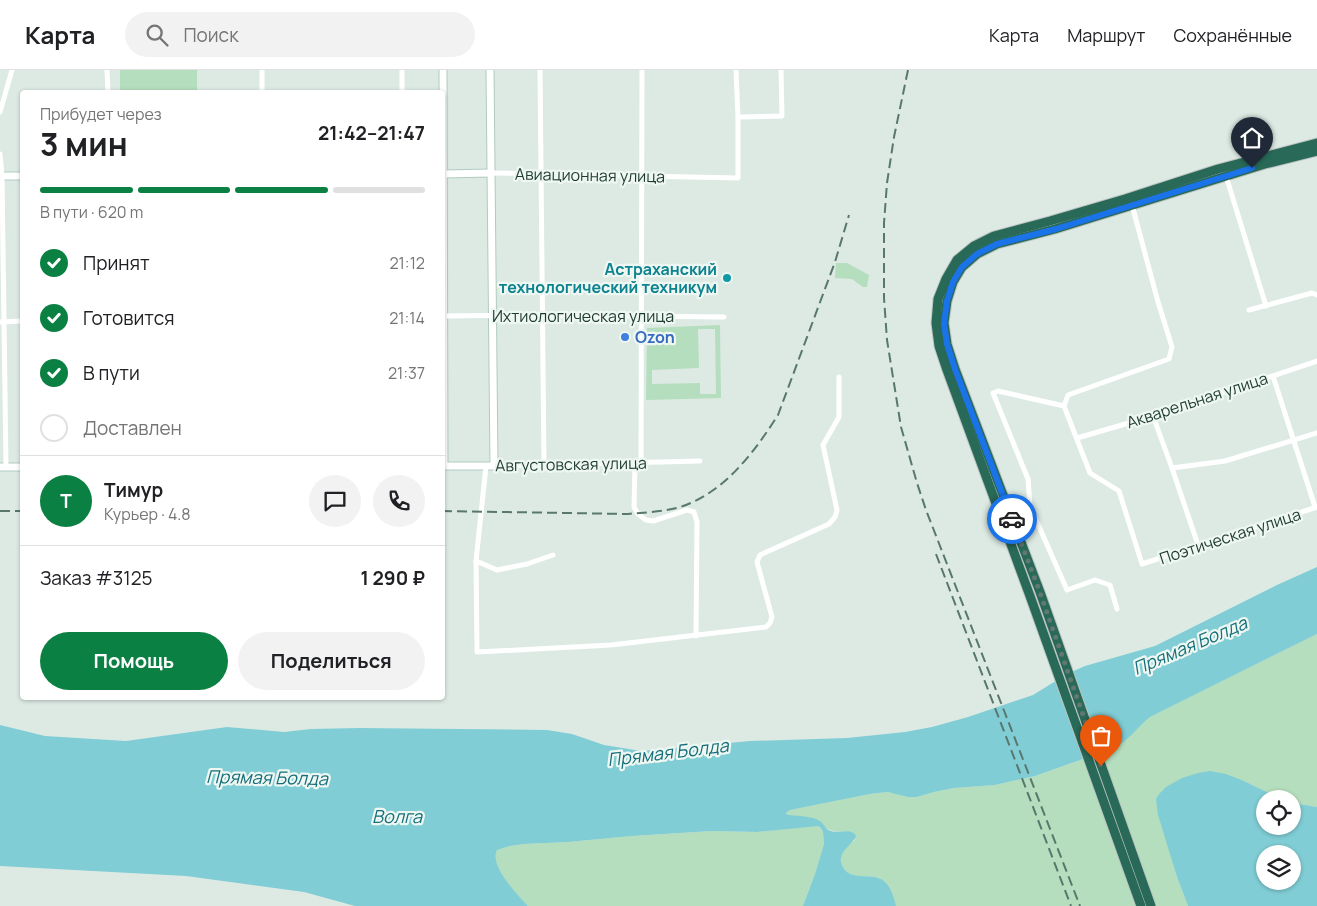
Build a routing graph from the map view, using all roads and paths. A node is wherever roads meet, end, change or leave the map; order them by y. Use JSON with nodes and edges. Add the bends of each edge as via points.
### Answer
{"nodes":[{"id":1,"x":12,"y":70,"type":"edge"},
{"id":2,"x":107,"y":70,"type":"edge"},
{"id":3,"x":262,"y":70,"type":"edge"},
{"id":4,"x":402,"y":70,"type":"edge"},
{"id":5,"x":442,"y":70,"type":"edge"},
{"id":6,"x":490,"y":70,"type":"edge"},
{"id":7,"x":540,"y":70,"type":"edge"},
{"id":8,"x":642,"y":70,"type":"edge"},
{"id":9,"x":736,"y":70,"type":"edge"},
{"id":10,"x":781,"y":70,"type":"edge"},
{"id":11,"x":108,"y":90,"type":"edge"},
{"id":12,"x":262,"y":90,"type":"edge"},
{"id":13,"x":402,"y":90,"type":"edge"},
{"id":14,"x":442,"y":90,"type":"edge"},
{"id":15,"x":0,"y":112,"type":"edge"},
{"id":16,"x":738,"y":117,"type":"junction"},
{"id":17,"x":1317,"y":143,"type":"edge"},
{"id":18,"x":1317,"y":151,"type":"edge"},
{"id":19,"x":0,"y":154,"type":"edge"},
{"id":20,"x":492,"y":173,"type":"junction"},
{"id":21,"x":445,"y":174,"type":"edge"},
{"id":22,"x":540,"y":174,"type":"junction"},
{"id":23,"x":1,"y":176,"type":"edge"},
{"id":24,"x":20,"y":176,"type":"edge"},
{"id":25,"x":1226,"y":176,"type":"junction"},
{"id":26,"x":642,"y":177,"type":"junction"},
{"id":27,"x":1132,"y":205,"type":"junction"},
{"id":28,"x":1317,"y":294,"type":"edge"},
{"id":29,"x":1266,"y":306,"type":"junction"},
{"id":30,"x":1249,"y":310,"type":"dead end"},
{"id":31,"x":492,"y":315,"type":"junction"},
{"id":32,"x":542,"y":315,"type":"junction"},
{"id":33,"x":445,"y":316,"type":"edge"},
{"id":34,"x":642,"y":317,"type":"junction"},
{"id":35,"x":724,"y":317,"type":"dead end"},
{"id":36,"x":20,"y":321,"type":"edge"},
{"id":37,"x":2,"y":322,"type":"edge"},
{"id":38,"x":1317,"y":361,"type":"edge"},
{"id":39,"x":1273,"y":376,"type":"junction"},
{"id":40,"x":839,"y":377,"type":"dead end"},
{"id":41,"x":1064,"y":406,"type":"junction"},
{"id":42,"x":1153,"y":416,"type":"junction"},
{"id":43,"x":1317,"y":433,"type":"edge"},
{"id":44,"x":1077,"y":438,"type":"junction"},
{"id":45,"x":1294,"y":441,"type":"junction"},
{"id":46,"x":700,"y":460,"type":"dead end"},
{"id":47,"x":638,"y":462,"type":"junction"},
{"id":48,"x":544,"y":465,"type":"junction"},
{"id":49,"x":445,"y":466,"type":"edge"},
{"id":50,"x":490,"y":466,"type":"junction"},
{"id":51,"x":3,"y":467,"type":"edge"},
{"id":52,"x":20,"y":467,"type":"edge"},
{"id":53,"x":1172,"y":468,"type":"junction"},
{"id":54,"x":1316,"y":507,"type":"edge"},
{"id":55,"x":1198,"y":546,"type":"junction"},
{"id":56,"x":553,"y":555,"type":"dead end"},
{"id":57,"x":476,"y":561,"type":"junction"},
{"id":58,"x":1117,"y":609,"type":"dead end"},
{"id":59,"x":696,"y":636,"type":"junction"},
{"id":60,"x":1109,"y":802,"type":"junction"},
{"id":61,"x":1141,"y":906,"type":"edge"},
{"id":62,"x":1151,"y":906,"type":"edge"}],
"edges":[{"from":1,"to":15,"type":"street"},
{"from":2,"to":11,"type":"street"},
{"from":3,"to":12,"type":"street"},
{"from":4,"to":13,"type":"street"},
{"from":5,"to":14,"type":"street"},
{"from":6,"to":20,"type":"street"},
{"from":7,"to":22,"type":"street"},
{"from":8,"to":26,"type":"street"},
{"from":9,"to":16,"type":"street"},
{"from":10,"to":16,"type":"street","via":[[782,116]]},
{"from":16,"to":26,"type":"street","name":"Авиационная улица","via":[[738,178]]},
{"from":17,"to":60,"type":"highway","via":[[994,236],[980,242],[957,260],[938,299],[936,323],[939,346]]},
{"from":18,"to":25,"type":"highway"},
{"from":19,"to":23,"type":"street"},
{"from":20,"to":21,"type":"street","name":"Авиационная улица"},
{"from":20,"to":22,"type":"street","name":"Авиационная улица"},
{"from":20,"to":31,"type":"street"},
{"from":22,"to":26,"type":"street","name":"Авиационная улица"},
{"from":22,"to":32,"type":"street"},
{"from":23,"to":24,"type":"street"},
{"from":23,"to":37,"type":"street"},
{"from":25,"to":27,"type":"highway"},
{"from":25,"to":29,"type":"street"},
{"from":26,"to":34,"type":"street"},
{"from":27,"to":41,"type":"street","via":[[1172,347],[1169,359],[1068,395]]},
{"from":27,"to":60,"type":"highway","via":[[997,244],[977,254],[962,267],[953,282],[944,324],[955,369],[1040,592]]},
{"from":28,"to":29,"type":"street"},
{"from":29,"to":30,"type":"street"},
{"from":31,"to":32,"type":"street","name":"Ихтиологическая улица"},
{"from":31,"to":33,"type":"street","name":"Ихтиологическая улица"},
{"from":31,"to":50,"type":"street"},
{"from":32,"to":34,"type":"street","name":"Ихтиологическая улица"},
{"from":32,"to":48,"type":"street"},
{"from":34,"to":35,"type":"street","name":"Ихтиологическая улица"},
{"from":34,"to":47,"type":"street"},
{"from":36,"to":37,"type":"street"},
{"from":37,"to":51,"type":"street"},
{"from":38,"to":39,"type":"street","name":"Акварельная улица"},
{"from":39,"to":42,"type":"street","name":"Акварельная улица"},
{"from":39,"to":45,"type":"street"},
{"from":40,"to":59,"type":"street","via":[[839,417],[824,446],[837,510],[835,517],[829,524],[760,555],[757,562],[772,617],[766,628]]},
{"from":41,"to":44,"type":"street"},
{"from":41,"to":58,"type":"street","via":[[998,391],[993,393],[1028,479],[1030,506],[1066,590],[1095,580],[1110,585]]},
{"from":42,"to":44,"type":"street","name":"Акварельная улица"},
{"from":42,"to":53,"type":"street"},
{"from":43,"to":45,"type":"street"},
{"from":44,"to":55,"type":"street","name":"Поэтическая улица","via":[[1090,473],[1119,491],[1142,564]]},
{"from":45,"to":53,"type":"street","via":[[1225,461]]},
{"from":45,"to":54,"type":"street"},
{"from":46,"to":47,"type":"street","name":"Августовская улица"},
{"from":47,"to":48,"type":"street","name":"Августовская улица"},
{"from":47,"to":59,"type":"street","via":[[634,507],[638,514],[653,521],[687,510],[694,512],[697,522]]},
{"from":48,"to":50,"type":"street","name":"Августовская улица"},
{"from":49,"to":50,"type":"street","name":"Августовская улица"},
{"from":50,"to":57,"type":"street"},
{"from":51,"to":52,"type":"street"},
{"from":53,"to":55,"type":"street"},
{"from":54,"to":55,"type":"street","name":"Поэтическая улица"},
{"from":56,"to":57,"type":"street","via":[[497,570]]},
{"from":57,"to":59,"type":"street","via":[[477,652],[611,645]]},
{"from":60,"to":61,"type":"highway"},
{"from":60,"to":62,"type":"highway"}]}
